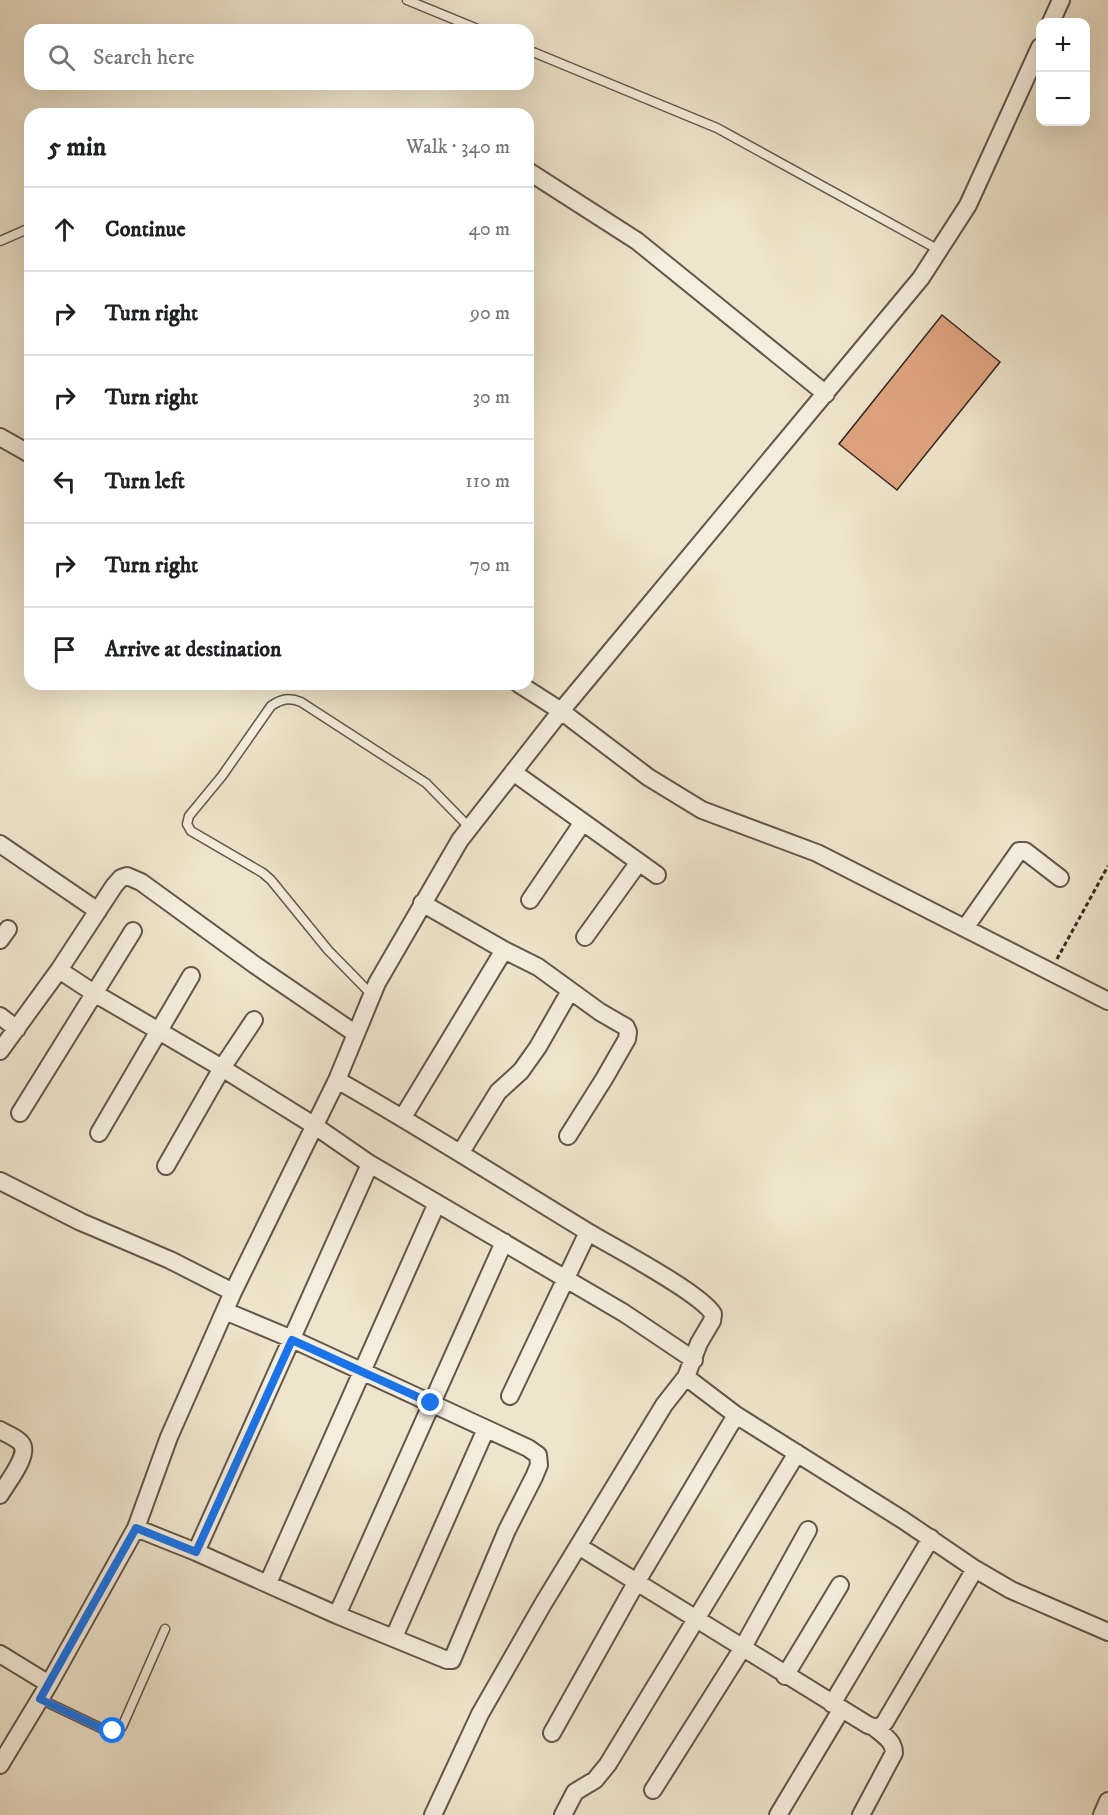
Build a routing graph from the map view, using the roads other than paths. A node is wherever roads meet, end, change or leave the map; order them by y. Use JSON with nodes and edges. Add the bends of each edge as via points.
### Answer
{"nodes":[{"id":1,"x":407,"y":0,"type":"edge"},
{"id":2,"x":1061,"y":0,"type":"edge"},
{"id":3,"x":1053,"y":18,"type":"edge"},
{"id":4,"x":465,"y":24,"type":"edge"},
{"id":5,"x":534,"y":52,"type":"edge"},
{"id":6,"x":1036,"y":58,"type":"edge"},
{"id":7,"x":534,"y":175,"type":"edge"},
{"id":8,"x":24,"y":231,"type":"edge"},
{"id":9,"x":0,"y":241,"type":"edge"},
{"id":10,"x":939,"y":250,"type":"junction"},
{"id":11,"x":825,"y":394,"type":"junction"},
{"id":12,"x":0,"y":437,"type":"edge"},
{"id":13,"x":24,"y":451,"type":"edge"},
{"id":14,"x":528,"y":690,"type":"edge"},
{"id":15,"x":561,"y":711,"type":"junction"},
{"id":16,"x":513,"y":772,"type":"junction"},
{"id":17,"x":583,"y":822,"type":"junction"},
{"id":18,"x":470,"y":828,"type":"junction"},
{"id":19,"x":0,"y":844,"type":"edge"},
{"id":20,"x":639,"y":861,"type":"junction"},
{"id":21,"x":657,"y":875,"type":"dead end"},
{"id":22,"x":1060,"y":878,"type":"dead end"},
{"id":23,"x":530,"y":900,"type":"dead end"},
{"id":24,"x":422,"y":903,"type":"junction"},
{"id":25,"x":98,"y":911,"type":"junction"},
{"id":26,"x":964,"y":928,"type":"junction"},
{"id":27,"x":133,"y":931,"type":"dead end"},
{"id":28,"x":585,"y":937,"type":"dead end"},
{"id":29,"x":504,"y":950,"type":"junction"},
{"id":30,"x":59,"y":970,"type":"junction"},
{"id":31,"x":191,"y":976,"type":"dead end"},
{"id":32,"x":570,"y":991,"type":"junction"},
{"id":33,"x":94,"y":993,"type":"junction"},
{"id":34,"x":372,"y":995,"type":"junction"},
{"id":35,"x":1108,"y":1000,"type":"edge"},
{"id":36,"x":0,"y":1016,"type":"edge"},
{"id":37,"x":254,"y":1020,"type":"dead end"},
{"id":38,"x":16,"y":1029,"type":"junction"},
{"id":39,"x":159,"y":1030,"type":"junction"},
{"id":40,"x":356,"y":1034,"type":"junction"},
{"id":41,"x":0,"y":1051,"type":"edge"},
{"id":42,"x":222,"y":1068,"type":"junction"},
{"id":43,"x":338,"y":1080,"type":"junction"},
{"id":44,"x":20,"y":1113,"type":"dead end"},
{"id":45,"x":403,"y":1117,"type":"junction"},
{"id":46,"x":315,"y":1126,"type":"junction"},
{"id":47,"x":99,"y":1133,"type":"dead end"},
{"id":48,"x":568,"y":1136,"type":"dead end"},
{"id":49,"x":461,"y":1152,"type":"junction"},
{"id":50,"x":370,"y":1164,"type":"junction"},
{"id":51,"x":166,"y":1166,"type":"dead end"},
{"id":52,"x":0,"y":1181,"type":"edge"},
{"id":53,"x":437,"y":1203,"type":"junction"},
{"id":54,"x":588,"y":1232,"type":"junction"},
{"id":55,"x":504,"y":1242,"type":"junction"},
{"id":56,"x":566,"y":1278,"type":"junction"},
{"id":57,"x":234,"y":1292,"type":"junction"},
{"id":58,"x":225,"y":1311,"type":"junction"},
{"id":59,"x":292,"y":1340,"type":"junction"},
{"id":60,"x":694,"y":1360,"type":"junction"},
{"id":61,"x":361,"y":1371,"type":"junction"},
{"id":62,"x":686,"y":1377,"type":"junction"},
{"id":63,"x":510,"y":1396,"type":"dead end"},
{"id":64,"x":431,"y":1403,"type":"junction"},
{"id":65,"x":736,"y":1416,"type":"junction"},
{"id":66,"x":486,"y":1429,"type":"junction"},
{"id":67,"x":0,"y":1430,"type":"edge"},
{"id":68,"x":796,"y":1453,"type":"junction"},
{"id":69,"x":0,"y":1495,"type":"edge"},
{"id":70,"x":136,"y":1528,"type":"junction"},
{"id":71,"x":808,"y":1530,"type":"dead end"},
{"id":72,"x":931,"y":1538,"type":"junction"},
{"id":73,"x":580,"y":1547,"type":"junction"},
{"id":74,"x":196,"y":1552,"type":"junction"},
{"id":75,"x":975,"y":1569,"type":"junction"},
{"id":76,"x":268,"y":1582,"type":"junction"},
{"id":77,"x":636,"y":1583,"type":"junction"},
{"id":78,"x":840,"y":1585,"type":"dead end"},
{"id":79,"x":337,"y":1615,"type":"junction"},
{"id":80,"x":695,"y":1619,"type":"junction"},
{"id":81,"x":165,"y":1629,"type":"dead end"},
{"id":82,"x":1108,"y":1632,"type":"edge"},
{"id":83,"x":393,"y":1637,"type":"junction"},
{"id":84,"x":742,"y":1649,"type":"junction"},
{"id":85,"x":0,"y":1654,"type":"edge"},
{"id":86,"x":785,"y":1676,"type":"junction"},
{"id":87,"x":44,"y":1692,"type":"junction"},
{"id":88,"x":837,"y":1707,"type":"junction"},
{"id":89,"x":875,"y":1728,"type":"junction"},
{"id":90,"x":552,"y":1733,"type":"dead end"},
{"id":91,"x":0,"y":1765,"type":"edge"},
{"id":92,"x":653,"y":1790,"type":"dead end"},
{"id":93,"x":1108,"y":1801,"type":"edge"},
{"id":94,"x":433,"y":1815,"type":"edge"},
{"id":95,"x":564,"y":1815,"type":"edge"},
{"id":96,"x":778,"y":1815,"type":"edge"},
{"id":97,"x":861,"y":1815,"type":"edge"},
{"id":98,"x":1102,"y":1815,"type":"edge"}],
"edges":[{"from":1,"to":4,"type":"lane"},
{"from":2,"to":3,"type":"street"},
{"from":5,"to":10,"type":"lane","via":[[717,128]]},
{"from":6,"to":10,"type":"street","via":[[968,205]]},
{"from":7,"to":11,"type":"street","via":[[637,241]]},
{"from":8,"to":9,"type":"lane"},
{"from":10,"to":11,"type":"street","via":[[921,278]]},
{"from":11,"to":15,"type":"street"},
{"from":12,"to":13,"type":"street"},
{"from":14,"to":15,"type":"street"},
{"from":15,"to":16,"type":"street"},
{"from":15,"to":26,"type":"street","via":[[624,760],[702,810],[817,853]]},
{"from":16,"to":17,"type":"street"},
{"from":16,"to":18,"type":"street"},
{"from":17,"to":20,"type":"street"},
{"from":17,"to":23,"type":"street"},
{"from":18,"to":24,"type":"street"},
{"from":18,"to":34,"type":"lane","via":[[426,783],[292,699],[271,706],[189,816],[186,824],[191,831],[271,880],[328,950]]},
{"from":19,"to":25,"type":"street"},
{"from":20,"to":21,"type":"street"},
{"from":20,"to":28,"type":"street"},
{"from":22,"to":26,"type":"street","via":[[1025,851],[1019,851]]},
{"from":24,"to":29,"type":"street"},
{"from":24,"to":34,"type":"street"},
{"from":25,"to":30,"type":"street"},
{"from":25,"to":40,"type":"street","via":[[121,878],[133,877]]},
{"from":26,"to":35,"type":"street"},
{"from":27,"to":33,"type":"street"},
{"from":29,"to":32,"type":"street","via":[[538,967]]},
{"from":29,"to":45,"type":"street"},
{"from":30,"to":33,"type":"street"},
{"from":30,"to":38,"type":"street"},
{"from":31,"to":39,"type":"street"},
{"from":32,"to":48,"type":"street","via":[[628,1032]]},
{"from":32,"to":49,"type":"street","via":[[538,1047],[521,1071],[498,1092]]},
{"from":33,"to":39,"type":"street"},
{"from":33,"to":44,"type":"street"},
{"from":34,"to":40,"type":"street"},
{"from":36,"to":38,"type":"street"},
{"from":37,"to":42,"type":"street"},
{"from":38,"to":41,"type":"street"},
{"from":39,"to":42,"type":"street"},
{"from":39,"to":47,"type":"street"},
{"from":40,"to":43,"type":"street"},
{"from":42,"to":46,"type":"street"},
{"from":42,"to":51,"type":"street"},
{"from":43,"to":45,"type":"street"},
{"from":43,"to":46,"type":"street"},
{"from":45,"to":49,"type":"street"},
{"from":46,"to":50,"type":"street"},
{"from":46,"to":57,"type":"street"},
{"from":49,"to":54,"type":"street"},
{"from":50,"to":53,"type":"street"},
{"from":50,"to":59,"type":"street"},
{"from":52,"to":57,"type":"street"},
{"from":53,"to":55,"type":"street"},
{"from":53,"to":61,"type":"street"},
{"from":54,"to":56,"type":"street"},
{"from":54,"to":60,"type":"street","via":[[710,1308],[712,1321]]},
{"from":55,"to":56,"type":"street"},
{"from":55,"to":64,"type":"street"},
{"from":56,"to":60,"type":"street"},
{"from":56,"to":63,"type":"street"},
{"from":57,"to":58,"type":"street"},
{"from":58,"to":59,"type":"street"},
{"from":58,"to":70,"type":"street","via":[[169,1437]]},
{"from":59,"to":61,"type":"street"},
{"from":59,"to":74,"type":"street"},
{"from":60,"to":62,"type":"street"},
{"from":61,"to":64,"type":"street"},
{"from":61,"to":76,"type":"street"},
{"from":62,"to":65,"type":"street"},
{"from":62,"to":73,"type":"street","via":[[664,1405]]},
{"from":64,"to":66,"type":"street"},
{"from":64,"to":79,"type":"street"},
{"from":65,"to":68,"type":"street"},
{"from":65,"to":77,"type":"street"},
{"from":66,"to":83,"type":"street"},
{"from":66,"to":83,"type":"street","via":[[528,1448],[538,1455],[539,1465],[507,1530],[455,1656],[447,1660]]},
{"from":67,"to":69,"type":"street","via":[[23,1447],[21,1461]]},
{"from":68,"to":72,"type":"street"},
{"from":68,"to":80,"type":"street"},
{"from":70,"to":74,"type":"street"},
{"from":70,"to":87,"type":"street"},
{"from":71,"to":84,"type":"street"},
{"from":72,"to":75,"type":"street"},
{"from":72,"to":88,"type":"street"},
{"from":73,"to":77,"type":"street"},
{"from":73,"to":94,"type":"street","via":[[480,1714]]},
{"from":74,"to":76,"type":"street"},
{"from":75,"to":82,"type":"street","via":[[1011,1590]]},
{"from":75,"to":89,"type":"street","via":[[885,1722]]},
{"from":76,"to":79,"type":"street"},
{"from":77,"to":80,"type":"street"},
{"from":77,"to":90,"type":"street"},
{"from":78,"to":86,"type":"street"},
{"from":79,"to":83,"type":"street"},
{"from":80,"to":84,"type":"street"},
{"from":80,"to":95,"type":"street","via":[[608,1764],[595,1780],[575,1792]]},
{"from":81,"to":87,"type":"lane","via":[[122,1727],[105,1730]]},
{"from":84,"to":86,"type":"street"},
{"from":84,"to":92,"type":"street"},
{"from":85,"to":87,"type":"street"},
{"from":86,"to":88,"type":"street"},
{"from":87,"to":91,"type":"street"},
{"from":88,"to":89,"type":"street"},
{"from":88,"to":96,"type":"street"},
{"from":89,"to":97,"type":"street","via":[[890,1741],[894,1753]]},
{"from":93,"to":98,"type":"street"}]}
